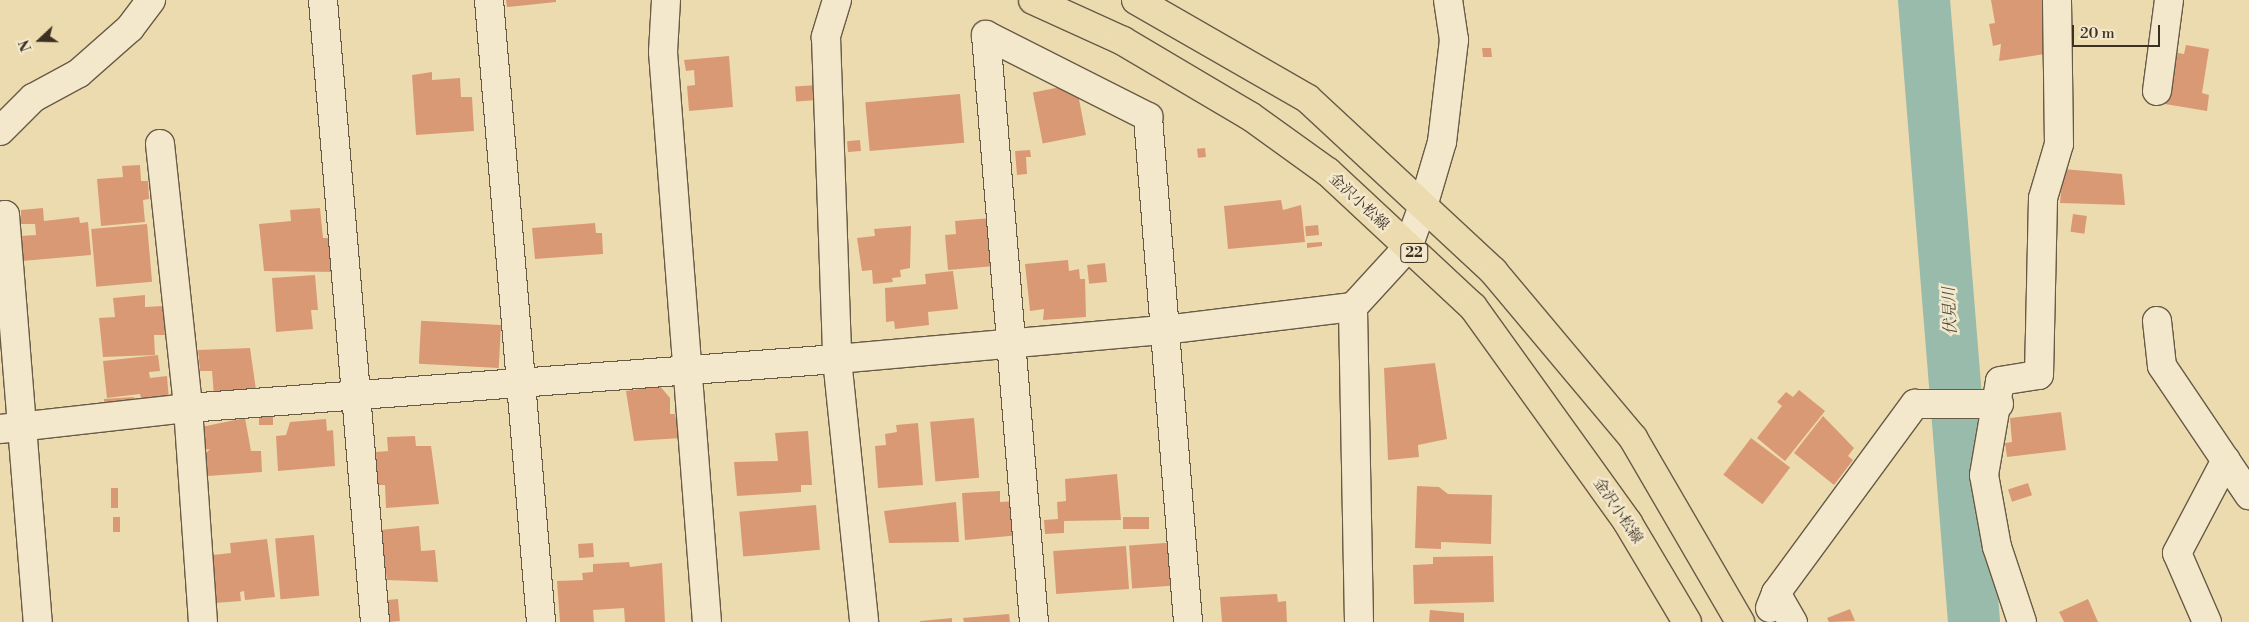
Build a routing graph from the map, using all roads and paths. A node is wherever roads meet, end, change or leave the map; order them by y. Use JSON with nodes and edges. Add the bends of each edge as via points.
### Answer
{"nodes":[{"id":1,"x":151,"y":0,"type":"edge"},
{"id":2,"x":323,"y":0,"type":"edge"},
{"id":3,"x":489,"y":0,"type":"edge"},
{"id":4,"x":666,"y":0,"type":"edge"},
{"id":5,"x":838,"y":0,"type":"edge"},
{"id":6,"x":1033,"y":0,"type":"edge"},
{"id":7,"x":1136,"y":0,"type":"edge"},
{"id":8,"x":1448,"y":0,"type":"edge"},
{"id":9,"x":2057,"y":0,"type":"edge"},
{"id":10,"x":2169,"y":0,"type":"edge"},
{"id":11,"x":2157,"y":91,"type":"dead end"},
{"id":12,"x":0,"y":131,"type":"edge"},
{"id":13,"x":160,"y":144,"type":"dead end"},
{"id":14,"x":1424,"y":203,"type":"junction"},
{"id":15,"x":0,"y":217,"type":"edge"},
{"id":16,"x":1408,"y":247,"type":"junction"},
{"id":17,"x":1353,"y":307,"type":"junction"},
{"id":18,"x":2156,"y":321,"type":"dead end"},
{"id":19,"x":1165,"y":330,"type":"junction"},
{"id":20,"x":1011,"y":343,"type":"junction"},
{"id":21,"x":837,"y":359,"type":"junction"},
{"id":22,"x":687,"y":371,"type":"junction"},
{"id":23,"x":520,"y":383,"type":"junction"},
{"id":24,"x":356,"y":396,"type":"junction"},
{"id":25,"x":1999,"y":404,"type":"junction"},
{"id":26,"x":188,"y":408,"type":"junction"},
{"id":27,"x":10,"y":428,"type":"edge"},
{"id":28,"x":2226,"y":460,"type":"junction"},
{"id":29,"x":2249,"y":495,"type":"edge"},
{"id":30,"x":38,"y":622,"type":"edge"},
{"id":31,"x":203,"y":622,"type":"edge"},
{"id":32,"x":375,"y":622,"type":"edge"},
{"id":33,"x":541,"y":622,"type":"edge"},
{"id":34,"x":707,"y":622,"type":"edge"},
{"id":35,"x":864,"y":622,"type":"edge"},
{"id":36,"x":1034,"y":622,"type":"edge"},
{"id":37,"x":1188,"y":622,"type":"edge"},
{"id":38,"x":1359,"y":622,"type":"edge"},
{"id":39,"x":1687,"y":622,"type":"edge"},
{"id":40,"x":1740,"y":622,"type":"edge"},
{"id":41,"x":1793,"y":622,"type":"edge"},
{"id":42,"x":2022,"y":622,"type":"edge"},
{"id":43,"x":2207,"y":622,"type":"edge"}],
"edges":[{"from":1,"to":12,"type":"street","via":[[130,28],[79,73],[33,98]]},
{"from":2,"to":24,"type":"street"},
{"from":3,"to":23,"type":"street"},
{"from":4,"to":22,"type":"street","via":[[663,52]]},
{"from":5,"to":21,"type":"street","via":[[826,37]]},
{"from":6,"to":16,"type":"main road","name":"金沢小松線","number":"22","via":[[1122,41],[1250,116],[1328,172]]},
{"from":7,"to":14,"type":"main road","via":[[1308,99]]},
{"from":8,"to":14,"type":"street","via":[[1454,40],[1450,77],[1442,142]]},
{"from":9,"to":25,"type":"street","via":[[2059,144],[2043,198],[2039,375],[2000,381]]},
{"from":10,"to":11,"type":"street"},
{"from":13,"to":26,"type":"street"},
{"from":14,"to":16,"type":"street"},
{"from":14,"to":40,"type":"main road","via":[[1493,271],[1633,438]]},
{"from":15,"to":27,"type":"street","via":[[5,215]]},
{"from":16,"to":17,"type":"street"},
{"from":16,"to":39,"type":"main road","name":"金沢小松線","number":"22","via":[[1472,307],[1628,523]]},
{"from":17,"to":19,"type":"street"},
{"from":17,"to":38,"type":"street"},
{"from":18,"to":28,"type":"street","via":[[2162,366]]},
{"from":19,"to":20,"type":"street"},
{"from":19,"to":20,"type":"street","via":[[1148,117],[986,35]]},
{"from":19,"to":37,"type":"street"},
{"from":20,"to":21,"type":"street"},
{"from":20,"to":36,"type":"street"},
{"from":21,"to":22,"type":"street"},
{"from":21,"to":35,"type":"street"},
{"from":22,"to":23,"type":"street"},
{"from":22,"to":34,"type":"street"},
{"from":23,"to":24,"type":"street"},
{"from":23,"to":33,"type":"street"},
{"from":24,"to":26,"type":"street"},
{"from":24,"to":32,"type":"street"},
{"from":25,"to":41,"type":"street","via":[[1915,404],[1773,600]]},
{"from":25,"to":42,"type":"street","via":[[1984,475],[1997,548]]},
{"from":26,"to":27,"type":"street"},
{"from":26,"to":31,"type":"street"},
{"from":27,"to":30,"type":"street"},
{"from":28,"to":29,"type":"street"},
{"from":28,"to":43,"type":"street","via":[[2177,553]]}]}
